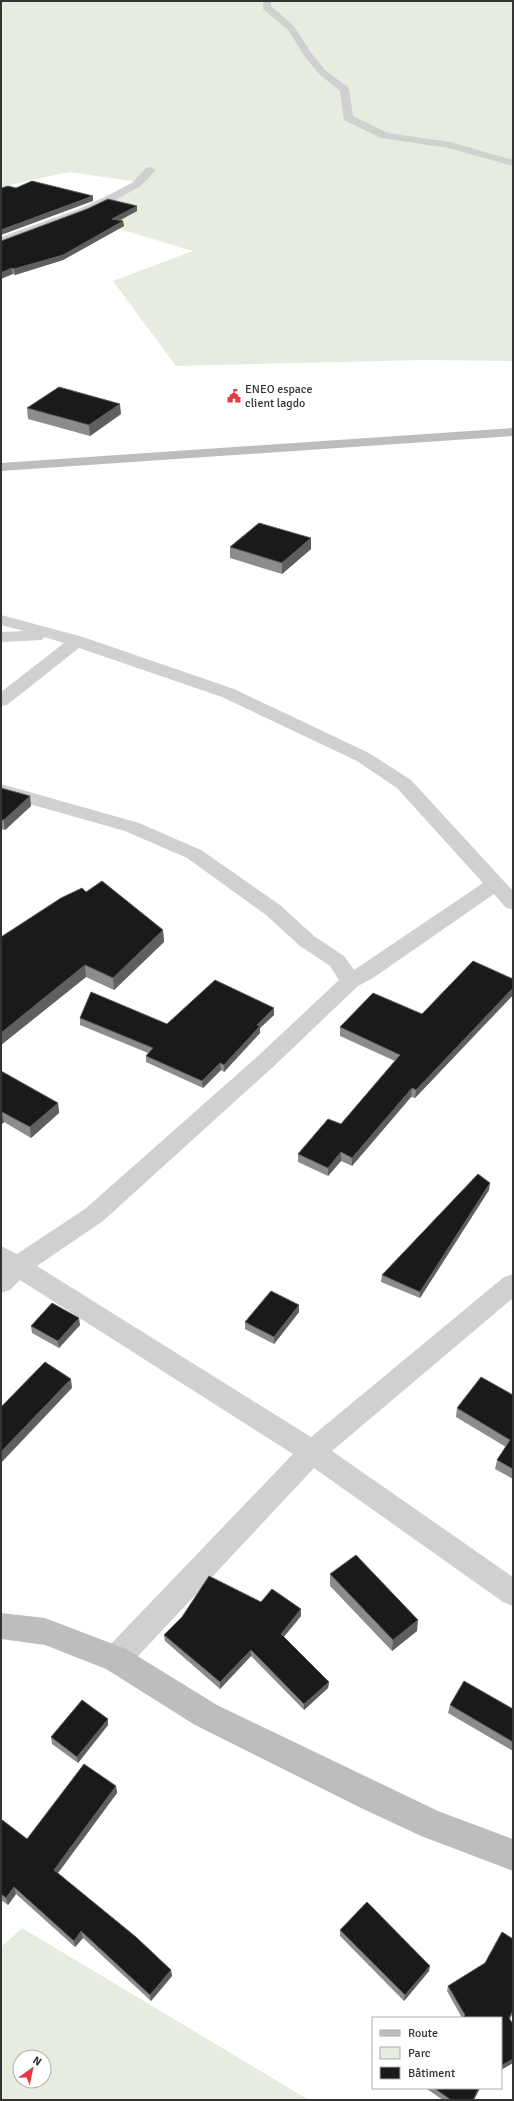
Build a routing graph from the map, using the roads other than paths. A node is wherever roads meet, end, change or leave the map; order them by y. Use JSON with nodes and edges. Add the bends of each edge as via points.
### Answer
{"nodes":[{"id":1,"x":267,"y":1,"type":"edge"},
{"id":2,"x":513,"y":163,"type":"edge"},
{"id":3,"x":150,"y":170,"type":"dead end"},
{"id":4,"x":1,"y":241,"type":"edge"},
{"id":5,"x":513,"y":432,"type":"edge"},
{"id":6,"x":1,"y":467,"type":"edge"},
{"id":7,"x":1,"y":620,"type":"edge"},
{"id":8,"x":1,"y":637,"type":"edge"},
{"id":9,"x":69,"y":638,"type":"junction"},
{"id":10,"x":1,"y":701,"type":"edge"},
{"id":11,"x":1,"y":790,"type":"edge"},
{"id":12,"x":495,"y":884,"type":"junction"},
{"id":13,"x":513,"y":903,"type":"edge"},
{"id":14,"x":351,"y":980,"type":"junction"},
{"id":15,"x":6,"y":1268,"type":"edge"},
{"id":16,"x":513,"y":1284,"type":"edge"},
{"id":17,"x":312,"y":1452,"type":"junction"},
{"id":18,"x":513,"y":1593,"type":"edge"},
{"id":19,"x":1,"y":1626,"type":"edge"},
{"id":20,"x":116,"y":1659,"type":"junction"},
{"id":21,"x":513,"y":1854,"type":"edge"}],
"edges":[{"from":1,"to":2,"type":"street","via":[[266,7],[291,28],[308,56],[322,72],[345,90],[348,118],[385,136],[450,145]]},
{"from":3,"to":4,"type":"street","via":[[137,184],[113,197],[83,211]]},
{"from":5,"to":6,"type":"street"},
{"from":7,"to":9,"type":"street"},
{"from":8,"to":9,"type":"street"},
{"from":9,"to":10,"type":"street"},
{"from":9,"to":12,"type":"street","via":[[228,693],[363,757],[404,784]]},
{"from":11,"to":14,"type":"street","via":[[132,827],[194,854],[273,910],[307,941],[337,961]]},
{"from":12,"to":13,"type":"street"},
{"from":12,"to":14,"type":"street","via":[[366,973]]},
{"from":14,"to":15,"type":"street","via":[[266,1062],[94,1216]]},
{"from":15,"to":17,"type":"street"},
{"from":16,"to":17,"type":"street"},
{"from":17,"to":18,"type":"street"},
{"from":17,"to":20,"type":"street"},
{"from":19,"to":20,"type":"street","via":[[45,1632]]},
{"from":20,"to":21,"type":"street","via":[[206,1715],[372,1797],[432,1825]]}]}
